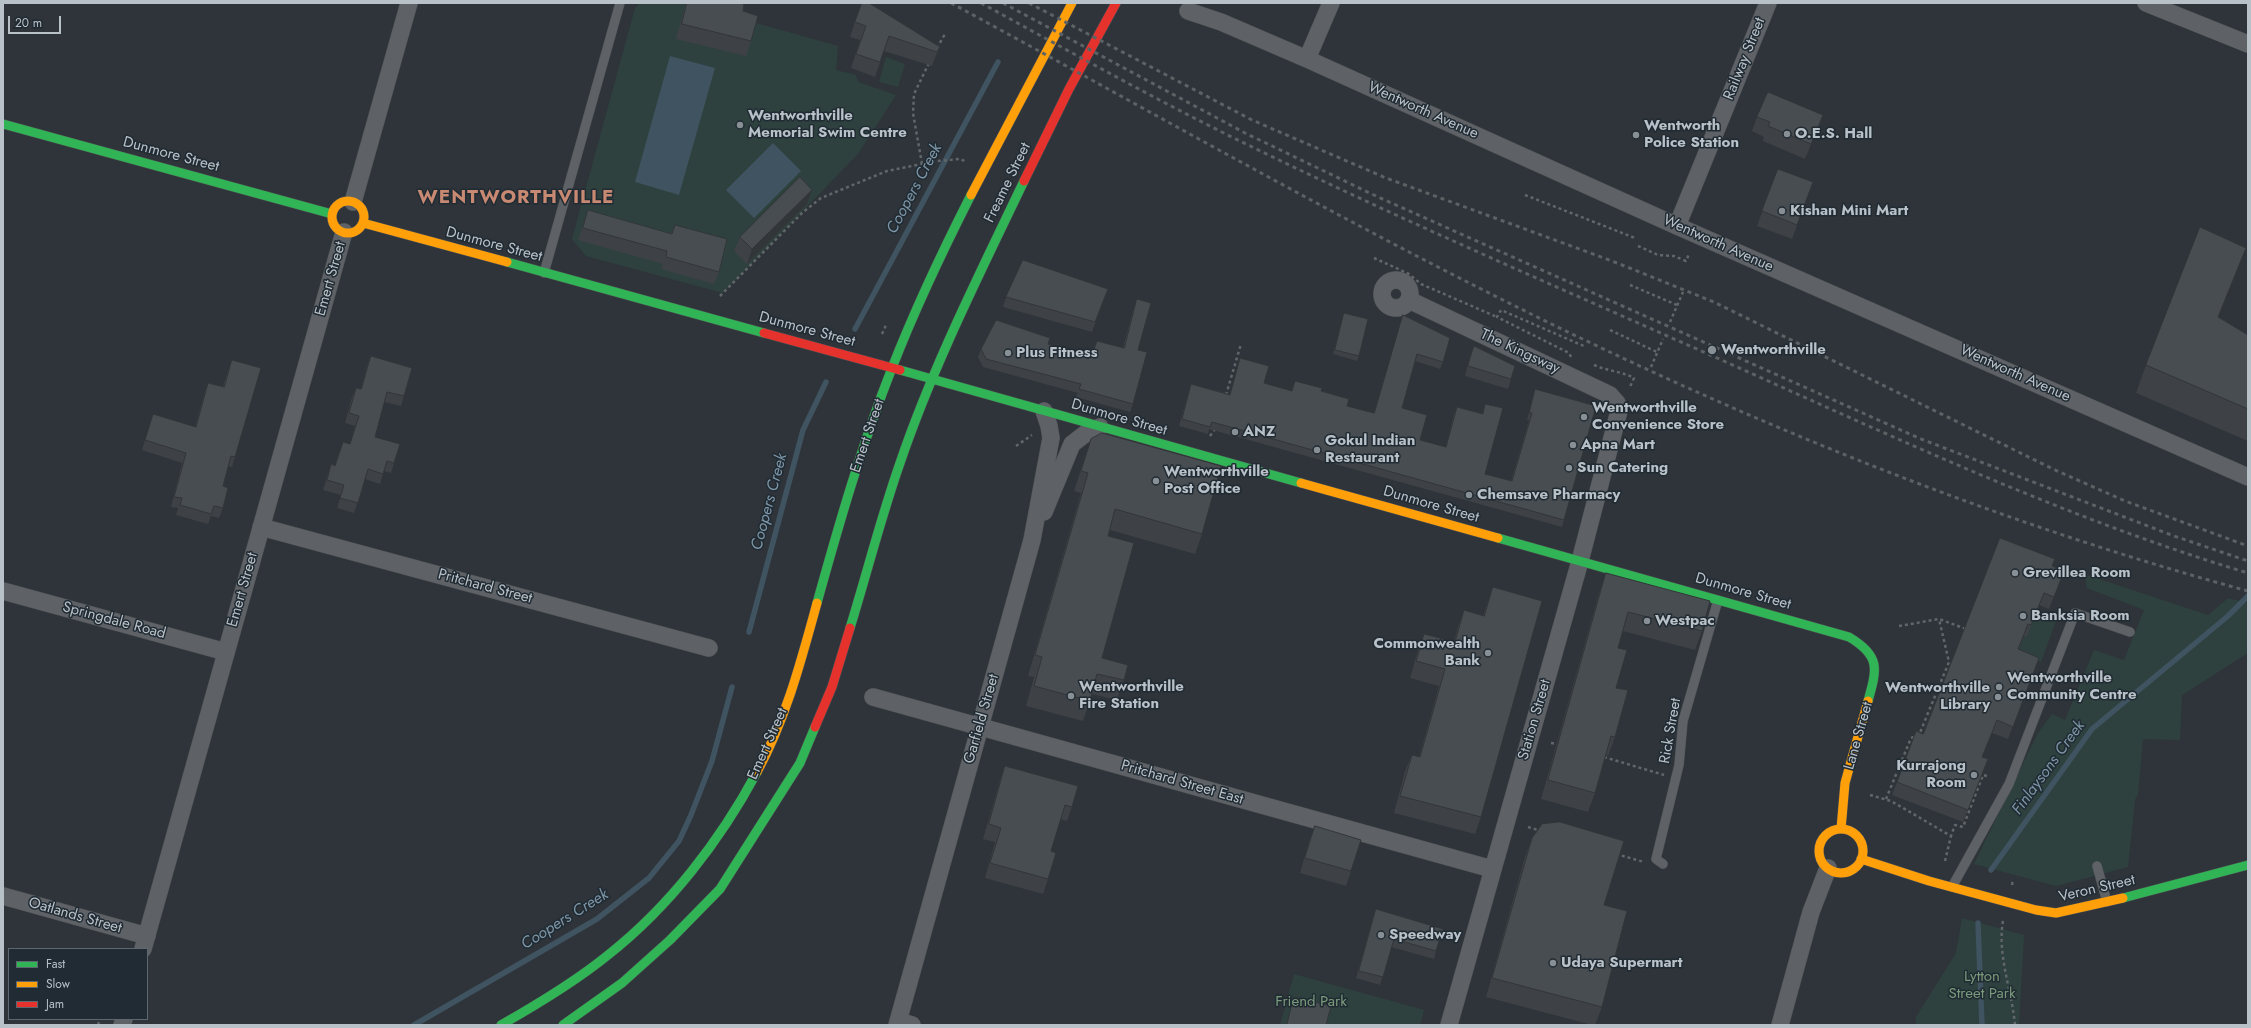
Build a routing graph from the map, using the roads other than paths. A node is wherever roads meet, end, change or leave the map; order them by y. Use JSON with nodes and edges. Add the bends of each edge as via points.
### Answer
{"nodes":[{"id":1,"x":410,"y":3,"type":"edge"},
{"id":2,"x":620,"y":3,"type":"edge"},
{"id":3,"x":1072,"y":3,"type":"edge"},
{"id":4,"x":1116,"y":3,"type":"edge"},
{"id":5,"x":1331,"y":3,"type":"edge"},
{"id":6,"x":1768,"y":3,"type":"edge"},
{"id":7,"x":2146,"y":3,"type":"edge"},
{"id":8,"x":1188,"y":11,"type":"dead end"},
{"id":9,"x":2248,"y":44,"type":"edge"},
{"id":10,"x":1307,"y":59,"type":"junction"},
{"id":11,"x":3,"y":124,"type":"edge"},
{"id":12,"x":353,"y":202,"type":"junction"},
{"id":13,"x":332,"y":214,"type":"junction"},
{"id":14,"x":363,"y":223,"type":"junction"},
{"id":15,"x":1677,"y":226,"type":"junction"},
{"id":16,"x":344,"y":232,"type":"junction"},
{"id":17,"x":544,"y":273,"type":"junction"},
{"id":18,"x":1409,"y":300,"type":"dead end"},
{"id":19,"x":892,"y":368,"type":"junction"},
{"id":20,"x":932,"y":380,"type":"junction"},
{"id":21,"x":1044,"y":411,"type":"junction"},
{"id":22,"x":1619,"y":416,"type":"joint"},
{"id":23,"x":1100,"y":427,"type":"junction"},
{"id":24,"x":2248,"y":478,"type":"edge"},
{"id":25,"x":261,"y":527,"type":"junction"},
{"id":26,"x":1032,"y":540,"type":"junction"},
{"id":27,"x":1580,"y":561,"type":"junction"},
{"id":28,"x":3,"y":591,"type":"edge"},
{"id":29,"x":1718,"y":600,"type":"junction"},
{"id":30,"x":2130,"y":632,"type":"dead end"},
{"id":31,"x":1865,"y":646,"type":"joint"},
{"id":32,"x":709,"y":648,"type":"dead end"},
{"id":33,"x":226,"y":652,"type":"junction"},
{"id":34,"x":873,"y":697,"type":"dead end"},
{"id":35,"x":980,"y":727,"type":"junction"},
{"id":36,"x":1841,"y":829,"type":"junction"},
{"id":37,"x":1861,"y":859,"type":"junction"},
{"id":38,"x":1663,"y":864,"type":"dead end"},
{"id":39,"x":2248,"y":865,"type":"edge"},
{"id":40,"x":2097,"y":866,"type":"dead end"},
{"id":41,"x":1828,"y":868,"type":"junction"},
{"id":42,"x":1492,"y":869,"type":"junction"},
{"id":43,"x":1952,"y":887,"type":"junction"},
{"id":44,"x":3,"y":896,"type":"edge"},
{"id":45,"x":2107,"y":902,"type":"junction"},
{"id":46,"x":145,"y":942,"type":"edge"},
{"id":47,"x":902,"y":1024,"type":"edge"},
{"id":48,"x":501,"y":1025,"type":"edge"},
{"id":49,"x":563,"y":1025,"type":"edge"},
{"id":50,"x":1449,"y":1025,"type":"edge"},
{"id":51,"x":1780,"y":1025,"type":"edge"}],
"edges":[{"from":1,"to":12,"type":"street"},
{"from":2,"to":17,"type":"lane"},
{"from":3,"to":19,"type":"main road","name":"Freame Street","via":[[948,238]]},
{"from":4,"to":20,"type":"main road","name":"Freame Street","via":[[1069,89],[956,323]]},
{"from":5,"to":10,"type":"street"},
{"from":6,"to":15,"type":"street","name":"Railway Street"},
{"from":7,"to":9,"type":"street"},
{"from":8,"to":10,"type":"street","name":"Wentworth Avenue","via":[[1221,22]]},
{"from":10,"to":15,"type":"street","name":"Wentworth Avenue"},
{"from":11,"to":13,"type":"main road","name":"Dunmore Street"},
{"from":12,"to":13,"type":"main road","via":[[342,202]]},
{"from":12,"to":14,"type":"main road","via":[[364,212]]},
{"from":13,"to":16,"type":"main road","via":[[334,224]]},
{"from":14,"to":16,"type":"main road","via":[[357,231]]},
{"from":14,"to":17,"type":"main road","name":"Dunmore Street"},
{"from":15,"to":24,"type":"street","name":"Wentworth Avenue"},
{"from":16,"to":25,"type":"street","name":"Emert Street"},
{"from":17,"to":19,"type":"main road","name":"Dunmore Street"},
{"from":18,"to":22,"type":"street","name":"The Kingsway","via":[[1610,395],[1617,403]]},
{"from":19,"to":20,"type":"main road","name":"Dunmore Street"},
{"from":19,"to":48,"type":"main road","name":"Emert Street","via":[[862,452],[804,652],[775,736],[730,821],[653,914],[605,958],[556,994]]},
{"from":20,"to":21,"type":"main road","name":"Dunmore Street"},
{"from":20,"to":49,"type":"main road","via":[[900,463],[832,687],[800,763],[720,889],[670,940],[622,983]]},
{"from":21,"to":23,"type":"main road","name":"Dunmore Street"},
{"from":21,"to":26,"type":"street","name":"Garfield Street","via":[[1051,438]]},
{"from":22,"to":27,"type":"street","name":"Station Street"},
{"from":23,"to":26,"type":"street","via":[[1072,444]]},
{"from":23,"to":27,"type":"main road","name":"Dunmore Street"},
{"from":25,"to":32,"type":"street","name":"Pritchard Street"},
{"from":25,"to":33,"type":"street","name":"Emert Street"},
{"from":26,"to":35,"type":"street","name":"Garfield Street"},
{"from":27,"to":29,"type":"main road","name":"Dunmore Street"},
{"from":27,"to":42,"type":"street","name":"Station Street"},
{"from":28,"to":33,"type":"street","name":"Springdale Road"},
{"from":29,"to":31,"type":"main road","name":"Dunmore Street","via":[[1849,637]]},
{"from":29,"to":38,"type":"lane","name":"Rick Street","via":[[1683,721],[1676,778],[1656,859]]},
{"from":30,"to":43,"type":"lane","via":[[2075,613],[2009,784]]},
{"from":31,"to":36,"type":"main road","name":"Lane Street","via":[[1873,658],[1876,674],[1845,783]]},
{"from":33,"to":46,"type":"street","name":"Emert Street"},
{"from":34,"to":35,"type":"street","name":"Pritchard Street East"},
{"from":35,"to":42,"type":"street","name":"Pritchard Street East"},
{"from":35,"to":47,"type":"street","name":"Garfield Street"},
{"from":36,"to":37,"type":"main road","via":[[1854,834],[1860,841]]},
{"from":36,"to":41,"type":"main road","via":[[1827,833],[1822,840],[1819,854]]},
{"from":37,"to":41,"type":"main road","via":[[1848,871],[1839,872]]},
{"from":37,"to":43,"type":"main road","name":"Veron Street"},
{"from":39,"to":45,"type":"main road","name":"Veron Street"},
{"from":40,"to":45,"type":"lane"},
{"from":41,"to":51,"type":"street","via":[[1811,912]]},
{"from":42,"to":50,"type":"street","name":"Station Street"},
{"from":43,"to":45,"type":"main road","name":"Veron Street","via":[[2056,913]]},
{"from":44,"to":46,"type":"street","name":"Oatlands Street"}]}
